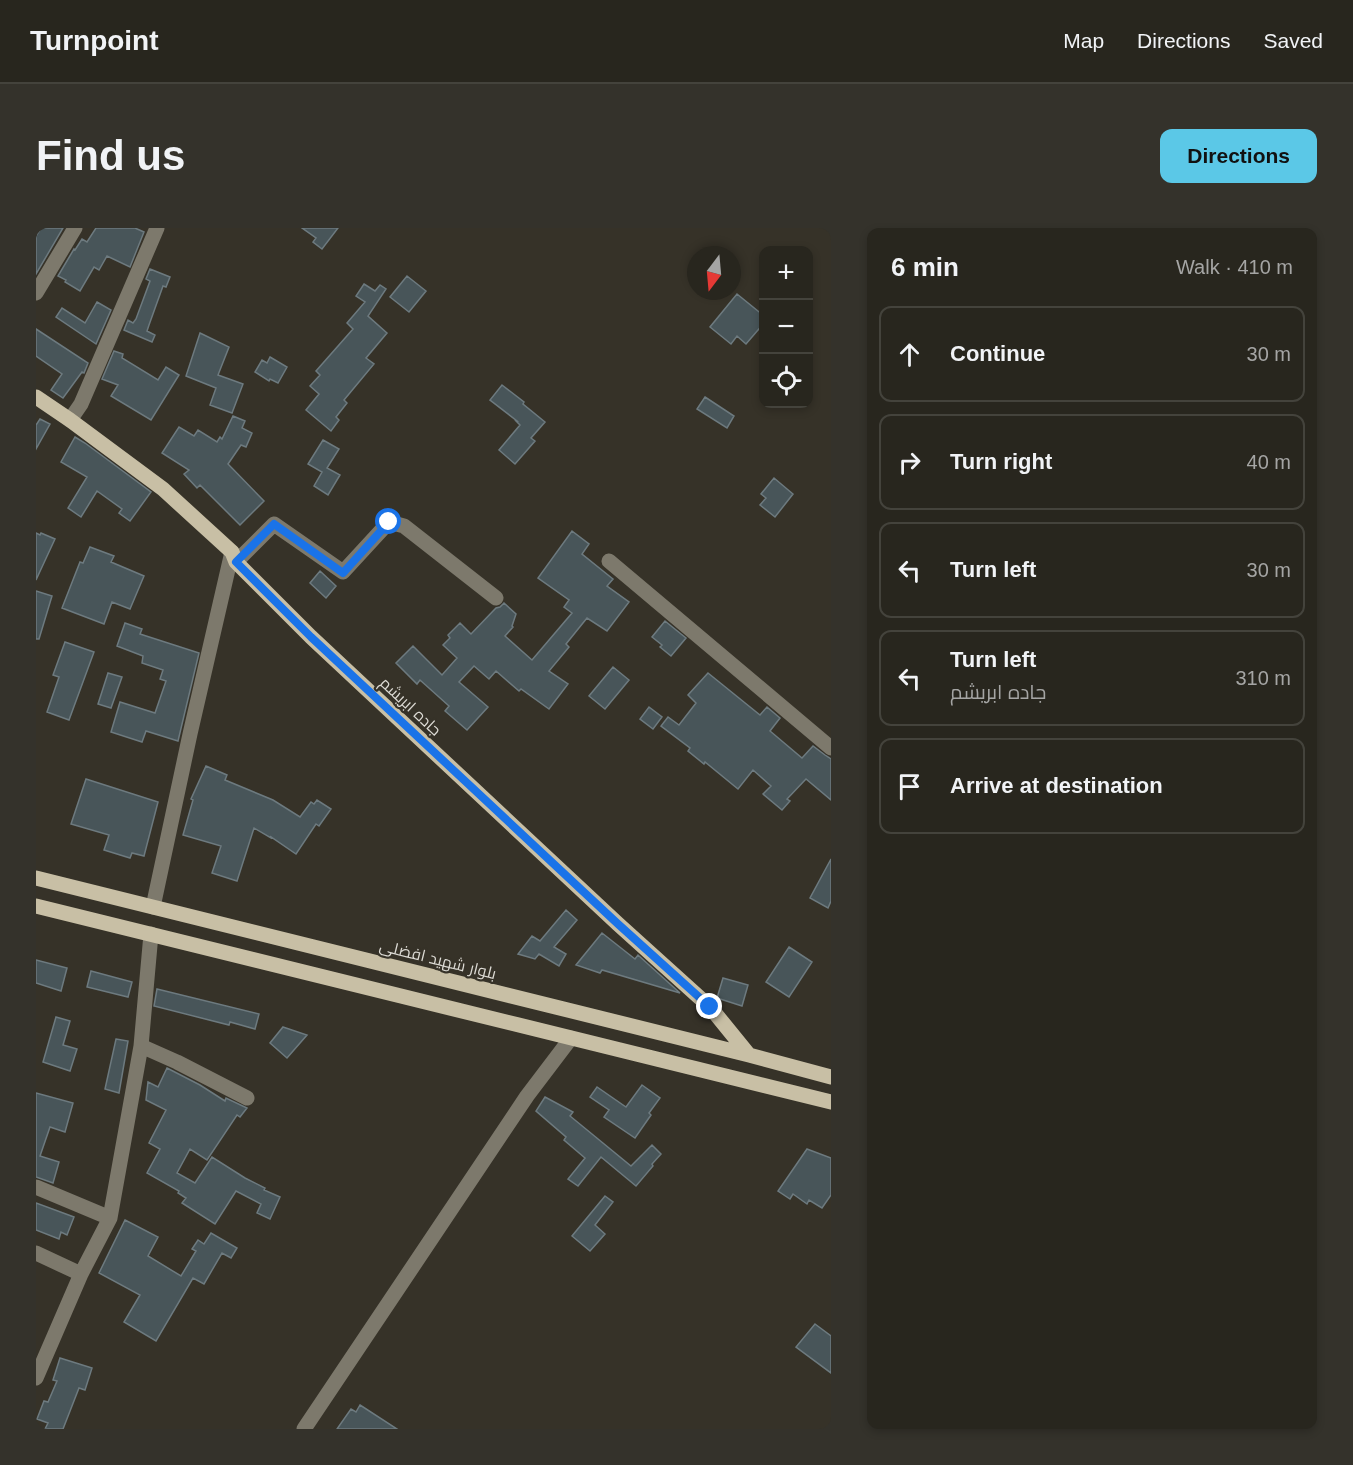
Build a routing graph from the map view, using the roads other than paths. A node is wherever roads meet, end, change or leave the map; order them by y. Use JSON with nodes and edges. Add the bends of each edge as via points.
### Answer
{"nodes":[{"id":1,"x":75,"y":228,"type":"edge"},
{"id":2,"x":157,"y":228,"type":"edge"},
{"id":3,"x":36,"y":293,"type":"edge"},
{"id":4,"x":36,"y":397,"type":"edge"},
{"id":5,"x":70,"y":420,"type":"junction"},
{"id":6,"x":234,"y":557,"type":"junction"},
{"id":7,"x":609,"y":561,"type":"dead end"},
{"id":8,"x":496,"y":598,"type":"dead end"},
{"id":9,"x":831,"y":748,"type":"edge"},
{"id":10,"x":36,"y":878,"type":"edge"},
{"id":11,"x":36,"y":906,"type":"edge"},
{"id":12,"x":153,"y":907,"type":"junction"},
{"id":13,"x":151,"y":934,"type":"junction"},
{"id":14,"x":273,"y":937,"type":"junction"},
{"id":15,"x":259,"y":961,"type":"junction"},
{"id":16,"x":571,"y":1038,"type":"junction"},
{"id":17,"x":141,"y":1046,"type":"junction"},
{"id":18,"x":749,"y":1055,"type":"junction"},
{"id":19,"x":831,"y":1077,"type":"edge"},
{"id":20,"x":247,"y":1098,"type":"dead end"},
{"id":21,"x":831,"y":1102,"type":"edge"},
{"id":22,"x":36,"y":1187,"type":"edge"},
{"id":23,"x":110,"y":1218,"type":"junction"},
{"id":24,"x":36,"y":1253,"type":"edge"},
{"id":25,"x":81,"y":1274,"type":"junction"},
{"id":26,"x":36,"y":1378,"type":"edge"},
{"id":27,"x":304,"y":1429,"type":"edge"}],
"edges":[{"from":1,"to":3,"type":"street"},
{"from":2,"to":5,"type":"street","via":[[81,404]]},
{"from":4,"to":5,"type":"main road","name":"جاده ابریشم"},
{"from":5,"to":6,"type":"main road","name":"جاده ابریشم","via":[[163,489]]},
{"from":6,"to":8,"type":"street","via":[[274,524],[343,573],[389,522],[404,526]]},
{"from":6,"to":12,"type":"street"},
{"from":6,"to":18,"type":"main road","name":"جاده ابریشم","via":[[328,654],[710,1007]]},
{"from":7,"to":9,"type":"street"},
{"from":10,"to":12,"type":"main road","name":"بلوار شهید افضلی"},
{"from":11,"to":13,"type":"main road"},
{"from":12,"to":14,"type":"main road","name":"بلوار شهید افضلی"},
{"from":13,"to":15,"type":"main road"},
{"from":13,"to":17,"type":"street"},
{"from":14,"to":15,"type":"main road"},
{"from":14,"to":18,"type":"main road","name":"بلوار شهید افضلی"},
{"from":15,"to":16,"type":"main road"},
{"from":16,"to":21,"type":"main road"},
{"from":16,"to":27,"type":"street","via":[[527,1096]]},
{"from":17,"to":20,"type":"street"},
{"from":17,"to":23,"type":"street"},
{"from":18,"to":19,"type":"main road","name":"بلوار شهید افضلی"},
{"from":22,"to":23,"type":"street"},
{"from":23,"to":25,"type":"street"},
{"from":24,"to":25,"type":"street"},
{"from":25,"to":26,"type":"street"}]}
